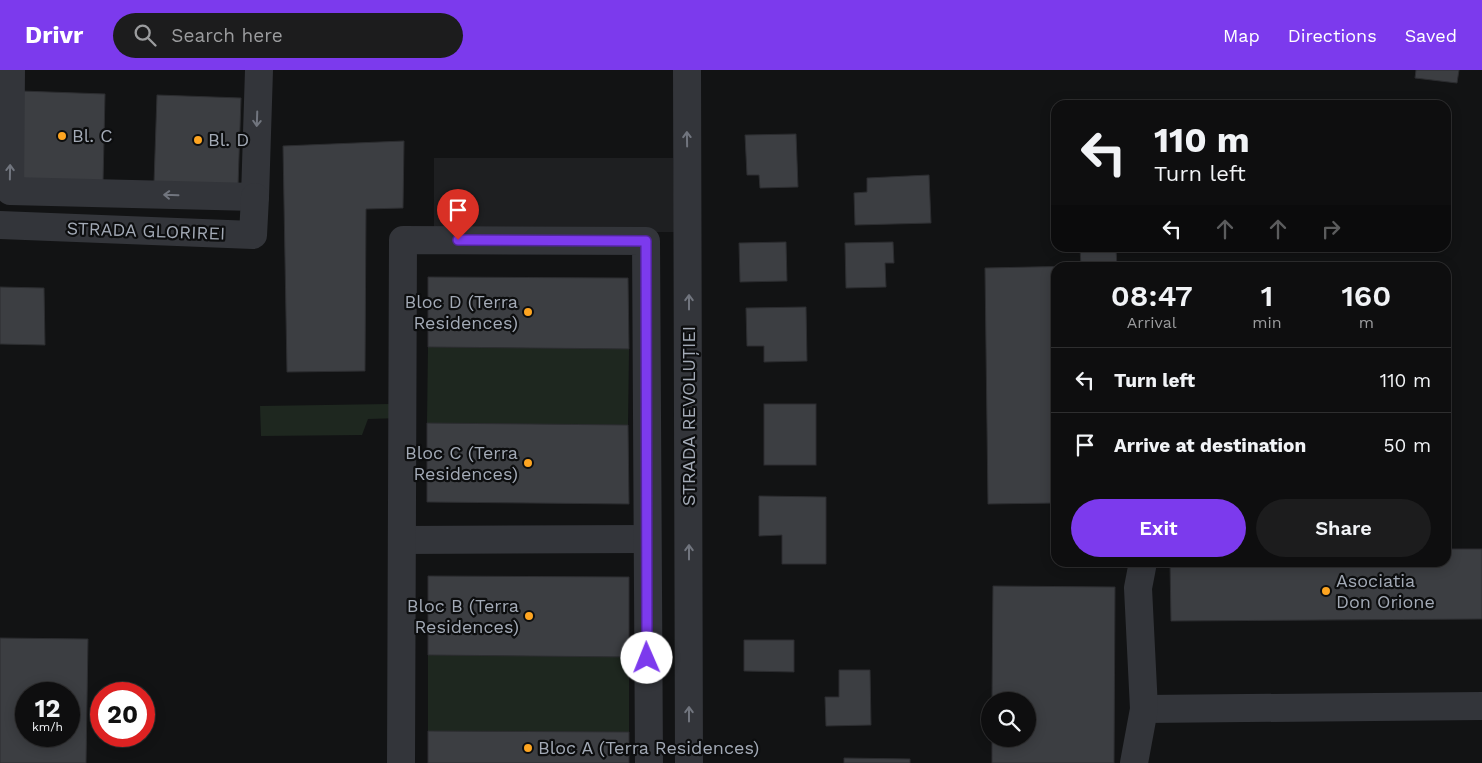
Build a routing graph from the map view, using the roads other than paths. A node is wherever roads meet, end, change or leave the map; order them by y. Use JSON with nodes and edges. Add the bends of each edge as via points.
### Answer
{"nodes":[{"id":1,"x":11,"y":70,"type":"edge"},
{"id":2,"x":259,"y":70,"type":"edge"},
{"id":3,"x":687,"y":70,"type":"edge"},
{"id":4,"x":255,"y":198,"type":"junction"},
{"id":5,"x":0,"y":226,"type":"edge"},
{"id":6,"x":646,"y":539,"type":"junction"},
{"id":7,"x":402,"y":540,"type":"junction"},
{"id":8,"x":1142,"y":567,"type":"edge"},
{"id":9,"x":1482,"y":706,"type":"edge"},
{"id":10,"x":1144,"y":709,"type":"junction"},
{"id":11,"x":401,"y":763,"type":"edge"},
{"id":12,"x":649,"y":763,"type":"edge"},
{"id":13,"x":689,"y":763,"type":"edge"},
{"id":14,"x":1134,"y":763,"type":"edge"}],
"edges":[{"from":4,"to":1,"type":"street","one_way":true,"via":[[10,191]]},
{"from":2,"to":4,"type":"street","one_way":true},
{"from":13,"to":3,"type":"street","name":"STRADA REVOLUȚIEI","one_way":true},
{"from":4,"to":5,"type":"street","name":"STRADA GLORIREI","via":[[253,235]]},
{"from":6,"to":7,"type":"street"},
{"from":6,"to":7,"type":"street","via":[[646,241],[403,240]]},
{"from":6,"to":12,"type":"street"},
{"from":7,"to":11,"type":"street"},
{"from":8,"to":10,"type":"street","via":[[1138,588]]},
{"from":9,"to":10,"type":"street"},
{"from":10,"to":14,"type":"street"}]}
